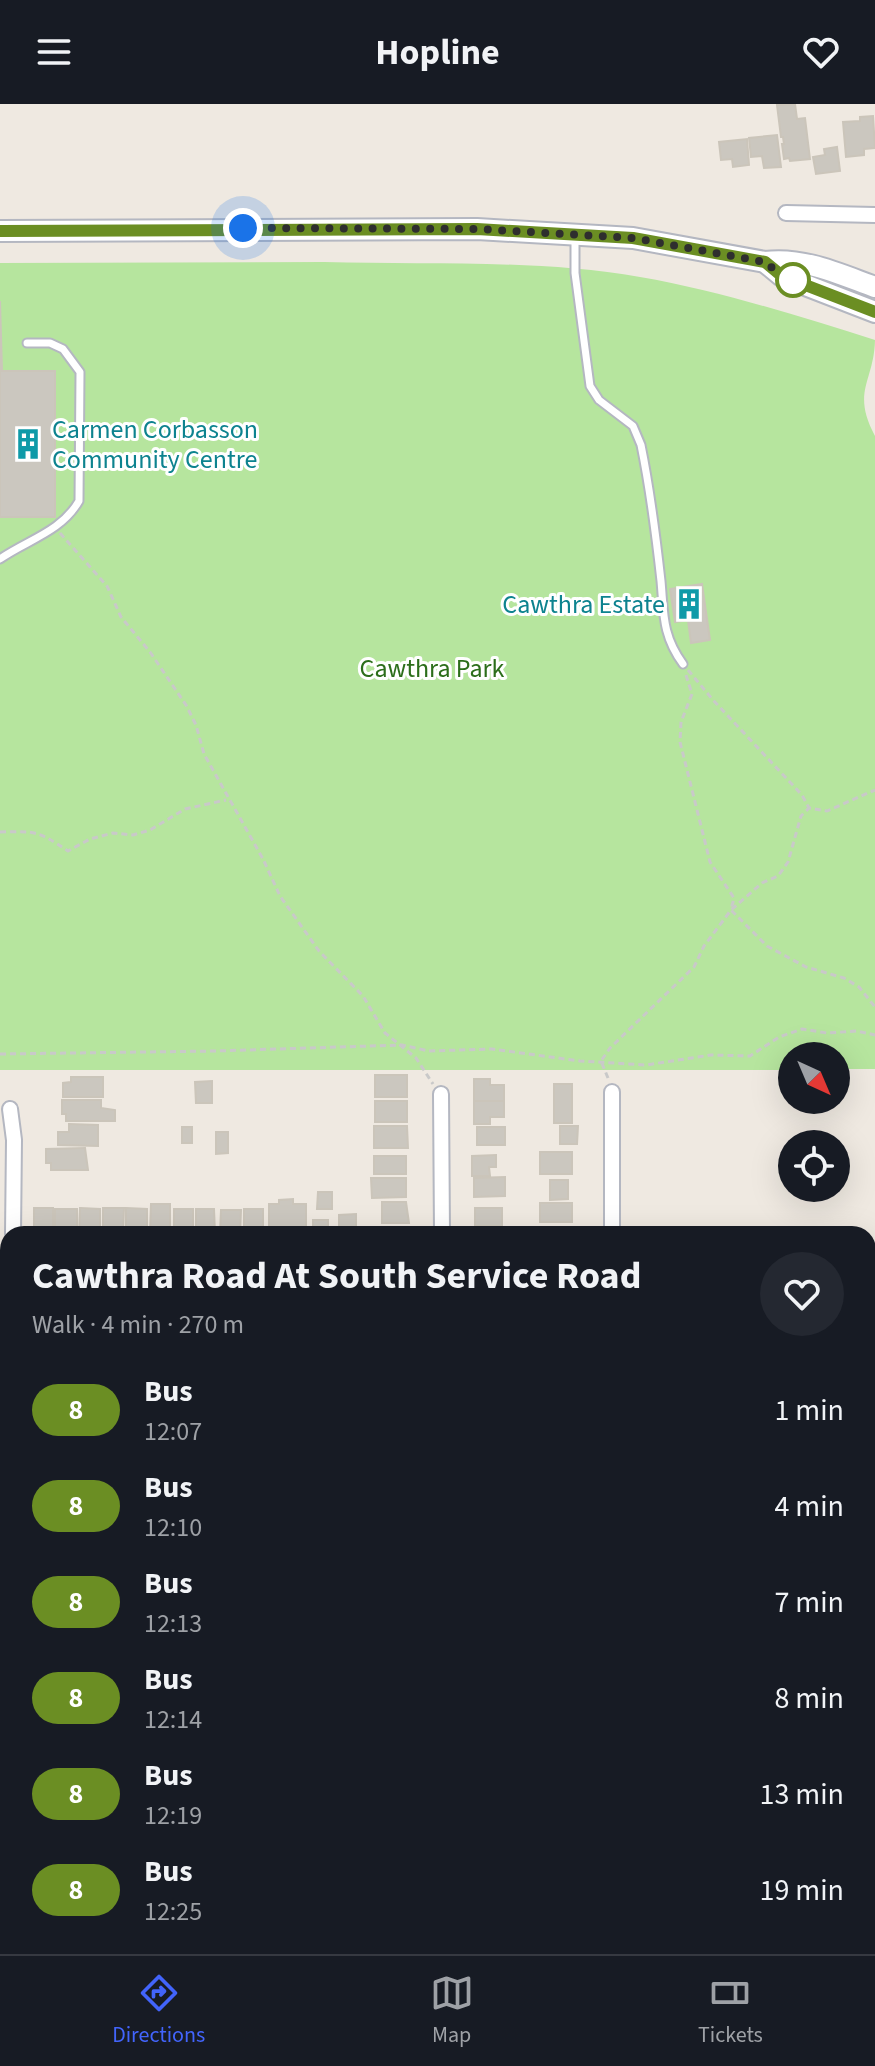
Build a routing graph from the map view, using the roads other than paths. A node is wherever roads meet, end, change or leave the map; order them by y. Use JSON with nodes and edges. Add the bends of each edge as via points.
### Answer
{"nodes":[{"id":1,"x":786,"y":213,"type":"dead end"},
{"id":2,"x":875,"y":215,"type":"edge"},
{"id":3,"x":0,"y":231,"type":"edge"},
{"id":4,"x":575,"y":234,"type":"junction"},
{"id":5,"x":765,"y":262,"type":"junction"},
{"id":6,"x":875,"y":287,"type":"edge"},
{"id":7,"x":875,"y":312,"type":"edge"},
{"id":8,"x":27,"y":343,"type":"dead end"},
{"id":9,"x":0,"y":559,"type":"edge"},
{"id":10,"x":683,"y":664,"type":"road end"},
{"id":11,"x":612,"y":1092,"type":"road end"},
{"id":12,"x":441,"y":1094,"type":"road end"},
{"id":13,"x":10,"y":1109,"type":"dead end"},
{"id":14,"x":13,"y":1226,"type":"edge"},
{"id":15,"x":442,"y":1226,"type":"edge"},
{"id":16,"x":612,"y":1226,"type":"edge"}],
"edges":[{"from":1,"to":2,"type":"street"},
{"from":3,"to":4,"type":"main road","via":[[477,229]]},
{"from":4,"to":5,"type":"main road","via":[[633,238]]},
{"from":4,"to":10,"type":"lane","via":[[590,386],[599,400],[633,426],[641,445],[663,623]]},
{"from":5,"to":6,"type":"main road","via":[[786,259]]},
{"from":5,"to":7,"type":"main road","via":[[782,276]]},
{"from":8,"to":9,"type":"lane","via":[[63,349],[80,372],[79,501],[55,528]]},
{"from":11,"to":16,"type":"street"},
{"from":12,"to":15,"type":"street"},
{"from":13,"to":14,"type":"street"}]}
